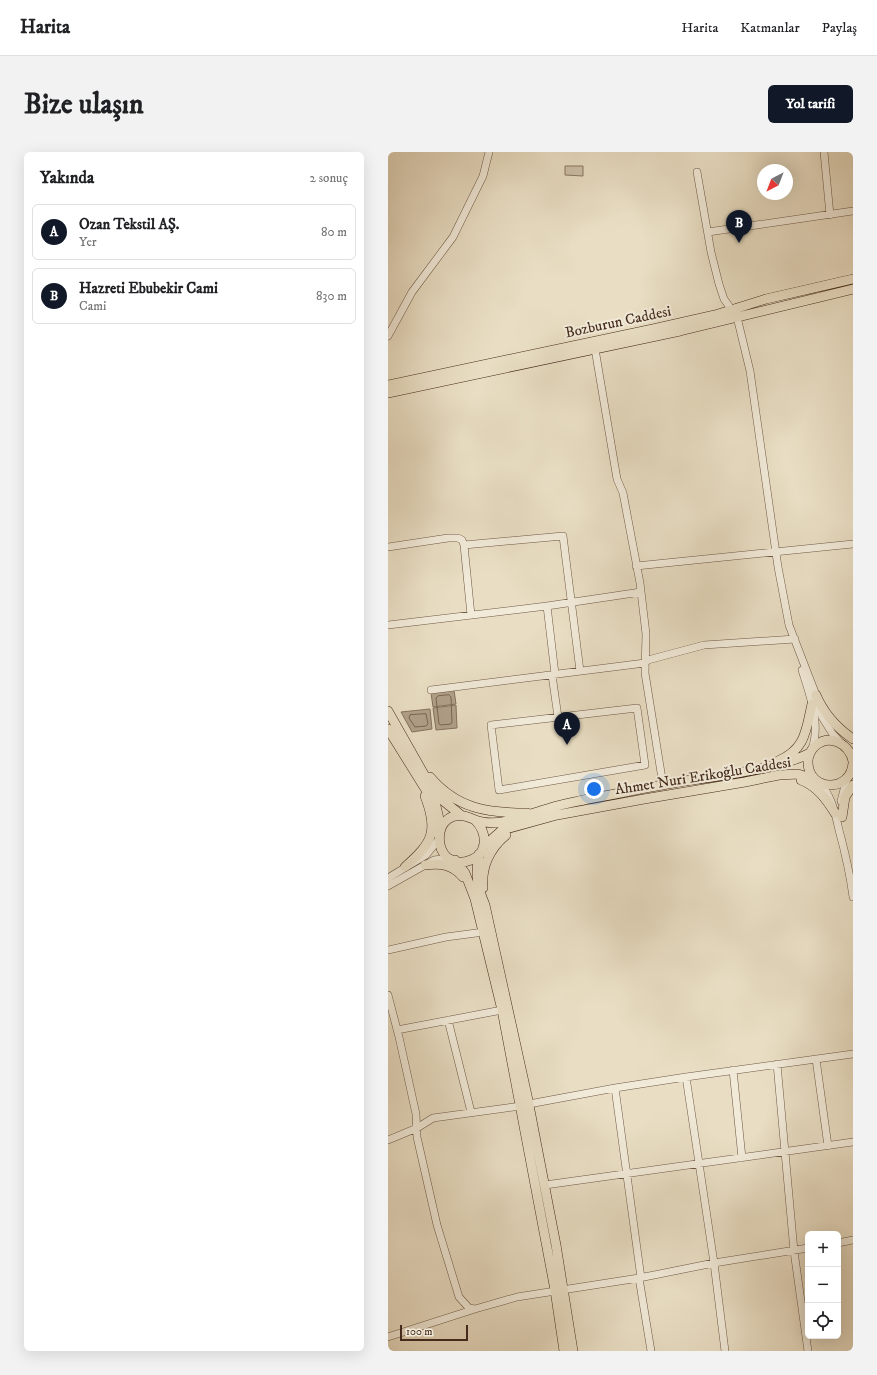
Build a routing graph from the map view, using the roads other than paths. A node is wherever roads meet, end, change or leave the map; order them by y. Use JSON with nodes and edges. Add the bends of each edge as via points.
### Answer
{"nodes":[{"id":1,"x":489,"y":152,"type":"edge"},
{"id":2,"x":824,"y":152,"type":"edge"},
{"id":3,"x":697,"y":172,"type":"dead end"},
{"id":4,"x":853,"y":212,"type":"edge"},
{"id":5,"x":830,"y":216,"type":"junction"},
{"id":6,"x":708,"y":232,"type":"junction"},
{"id":7,"x":853,"y":279,"type":"edge"},
{"id":8,"x":853,"y":289,"type":"edge"},
{"id":9,"x":732,"y":310,"type":"junction"},
{"id":10,"x":738,"y":318,"type":"junction"},
{"id":11,"x":388,"y":336,"type":"edge"},
{"id":12,"x":595,"y":349,"type":"junction"},
{"id":13,"x":388,"y":385,"type":"edge"},
{"id":14,"x":388,"y":393,"type":"edge"},
{"id":15,"x":853,"y":544,"type":"edge"},
{"id":16,"x":464,"y":545,"type":"junction"},
{"id":17,"x":388,"y":547,"type":"edge"},
{"id":18,"x":775,"y":552,"type":"junction"},
{"id":19,"x":636,"y":566,"type":"junction"},
{"id":20,"x":641,"y":592,"type":"junction"},
{"id":21,"x":571,"y":601,"type":"junction"},
{"id":22,"x":546,"y":606,"type":"junction"},
{"id":23,"x":472,"y":615,"type":"junction"},
{"id":24,"x":388,"y":625,"type":"edge"},
{"id":25,"x":794,"y":639,"type":"junction"},
{"id":26,"x":645,"y":663,"type":"junction"},
{"id":27,"x":580,"y":671,"type":"junction"},
{"id":28,"x":554,"y":675,"type":"junction"},
{"id":29,"x":431,"y":690,"type":"dead end"},
{"id":30,"x":814,"y":700,"type":"junction"},
{"id":31,"x":651,"y":706,"type":"junction"},
{"id":32,"x":637,"y":708,"type":"junction"},
{"id":33,"x":388,"y":711,"type":"edge"},
{"id":34,"x":558,"y":717,"type":"junction"},
{"id":35,"x":388,"y":730,"type":"edge"},
{"id":36,"x":853,"y":740,"type":"edge"},
{"id":37,"x":847,"y":747,"type":"edge"},
{"id":38,"x":811,"y":751,"type":"junction"},
{"id":39,"x":853,"y":762,"type":"edge"},
{"id":40,"x":419,"y":763,"type":"junction"},
{"id":41,"x":757,"y":770,"type":"junction"},
{"id":42,"x":778,"y":775,"type":"junction"},
{"id":43,"x":851,"y":778,"type":"edge"},
{"id":44,"x":817,"y":781,"type":"junction"},
{"id":45,"x":420,"y":782,"type":"junction"},
{"id":46,"x":663,"y":784,"type":"junction"},
{"id":47,"x":530,"y":813,"type":"junction"},
{"id":48,"x":838,"y":815,"type":"junction"},
{"id":49,"x":462,"y":816,"type":"junction"},
{"id":50,"x":475,"y":820,"type":"junction"},
{"id":51,"x":523,"y":824,"type":"junction"},
{"id":52,"x":440,"y":835,"type":"junction"},
{"id":53,"x":481,"y":851,"type":"junction"},
{"id":54,"x":453,"y":860,"type":"junction"},
{"id":55,"x":425,"y":865,"type":"junction"},
{"id":56,"x":405,"y":867,"type":"junction"},
{"id":57,"x":388,"y":878,"type":"edge"},
{"id":58,"x":388,"y":886,"type":"edge"},
{"id":59,"x":471,"y":888,"type":"junction"},
{"id":60,"x":853,"y":897,"type":"edge"},
{"id":61,"x":485,"y":905,"type":"junction"},
{"id":62,"x":484,"y":932,"type":"junction"},
{"id":63,"x":388,"y":950,"type":"edge"},
{"id":64,"x":388,"y":995,"type":"edge"},
{"id":65,"x":502,"y":1010,"type":"junction"},
{"id":66,"x":448,"y":1020,"type":"junction"},
{"id":67,"x":398,"y":1030,"type":"junction"},
{"id":68,"x":853,"y":1054,"type":"edge"},
{"id":69,"x":816,"y":1059,"type":"junction"},
{"id":70,"x":777,"y":1064,"type":"junction"},
{"id":71,"x":733,"y":1070,"type":"junction"},
{"id":72,"x":686,"y":1077,"type":"junction"},
{"id":73,"x":615,"y":1088,"type":"junction"},
{"id":74,"x":525,"y":1105,"type":"junction"},
{"id":75,"x":471,"y":1112,"type":"junction"},
{"id":76,"x":417,"y":1128,"type":"junction"},
{"id":77,"x":388,"y":1140,"type":"edge"},
{"id":78,"x":853,"y":1142,"type":"edge"},
{"id":79,"x":828,"y":1146,"type":"junction"},
{"id":80,"x":786,"y":1152,"type":"junction"},
{"id":81,"x":742,"y":1158,"type":"junction"},
{"id":82,"x":700,"y":1164,"type":"junction"},
{"id":83,"x":626,"y":1174,"type":"junction"},
{"id":84,"x":545,"y":1185,"type":"junction"},
{"id":85,"x":853,"y":1240,"type":"edge"},
{"id":86,"x":841,"y":1242,"type":"edge"},
{"id":87,"x":805,"y":1249,"type":"edge"},
{"id":88,"x":794,"y":1251,"type":"junction"},
{"id":89,"x":714,"y":1263,"type":"junction"},
{"id":90,"x":640,"y":1278,"type":"junction"},
{"id":91,"x":559,"y":1290,"type":"junction"},
{"id":92,"x":475,"y":1309,"type":"junction"},
{"id":93,"x":388,"y":1337,"type":"edge"},
{"id":94,"x":564,"y":1351,"type":"edge"},
{"id":95,"x":573,"y":1351,"type":"edge"},
{"id":96,"x":651,"y":1351,"type":"edge"},
{"id":97,"x":725,"y":1351,"type":"edge"},
{"id":98,"x":808,"y":1351,"type":"edge"}],
"edges":[{"from":1,"to":11,"type":"street","via":[[483,176],[453,237],[412,292]]},
{"from":2,"to":5,"type":"street"},
{"from":3,"to":6,"type":"street"},
{"from":4,"to":5,"type":"street"},
{"from":5,"to":6,"type":"street"},
{"from":6,"to":9,"type":"street","via":[[719,284],[724,299]]},
{"from":7,"to":9,"type":"main road","name":"Bozburun Caddesi","via":[[766,299]]},
{"from":8,"to":10,"type":"main road","name":"Bozburun Caddesi"},
{"from":9,"to":10,"type":"street"},
{"from":9,"to":13,"type":"main road","name":"Bozburun Caddesi"},
{"from":10,"to":12,"type":"main road","name":"Bozburun Caddesi"},
{"from":10,"to":18,"type":"street","via":[[750,371]]},
{"from":12,"to":14,"type":"main road","name":"Bozburun Caddesi"},
{"from":12,"to":19,"type":"street","via":[[617,479],[623,493]]},
{"from":15,"to":18,"type":"street"},
{"from":16,"to":17,"type":"street","via":[[458,538],[448,538]]},
{"from":16,"to":21,"type":"street","via":[[563,536]]},
{"from":16,"to":23,"type":"street"},
{"from":18,"to":19,"type":"street"},
{"from":18,"to":25,"type":"street"},
{"from":19,"to":20,"type":"street"},
{"from":20,"to":21,"type":"street"},
{"from":20,"to":26,"type":"street","via":[[646,634]]},
{"from":21,"to":22,"type":"street"},
{"from":21,"to":27,"type":"street"},
{"from":22,"to":23,"type":"street"},
{"from":22,"to":28,"type":"street"},
{"from":23,"to":24,"type":"street"},
{"from":25,"to":26,"type":"street","via":[[704,645]]},
{"from":25,"to":30,"type":"street"},
{"from":26,"to":27,"type":"street"},
{"from":26,"to":31,"type":"street"},
{"from":27,"to":28,"type":"street"},
{"from":28,"to":29,"type":"street"},
{"from":28,"to":34,"type":"street"},
{"from":30,"to":36,"type":"main road"},
{"from":30,"to":37,"type":"street","via":[[832,733]]},
{"from":30,"to":38,"type":"street","via":[[816,729]]},
{"from":30,"to":41,"type":"main road","via":[[806,733],[799,746],[782,759]]},
{"from":31,"to":32,"type":"street"},
{"from":31,"to":46,"type":"street"},
{"from":32,"to":34,"type":"street"},
{"from":32,"to":34,"type":"street","via":[[645,765],[499,790],[491,725]]},
{"from":33,"to":40,"type":"main road"},
{"from":35,"to":45,"type":"main road"},
{"from":37,"to":38,"type":"main road","via":[[828,740],[816,745]]},
{"from":37,"to":39,"type":"main road"},
{"from":38,"to":41,"type":"main road","name":"Ahmet Nuri Erikoğlu Caddesi","via":[[796,760]]},
{"from":38,"to":44,"type":"main road","via":[[808,768]]},
{"from":39,"to":43,"type":"main road"},
{"from":40,"to":47,"type":"main road","via":[[440,788],[455,799],[478,809],[501,813]]},
{"from":40,"to":49,"type":"main road","via":[[436,794]]},
{"from":41,"to":46,"type":"main road","name":"Ahmet Nuri Erikoğlu Caddesi"},
{"from":42,"to":44,"type":"main road","name":"Ahmet Nuri Erikoğlu Caddesi","via":[[798,774]]},
{"from":42,"to":48,"type":"main road","via":[[813,786]]},
{"from":42,"to":51,"type":"main road","name":"Ahmet Nuri Erikoğlu Caddesi","via":[[644,798]]},
{"from":43,"to":44,"type":"main road","via":[[837,785],[825,785]]},
{"from":43,"to":48,"type":"main road"},
{"from":44,"to":48,"type":"street"},
{"from":45,"to":52,"type":"main road","via":[[436,806]]},
{"from":45,"to":56,"type":"main road","via":[[431,812],[431,831],[428,843]]},
{"from":46,"to":47,"type":"main road","name":"Ahmet Nuri Erikoğlu Caddesi"},
{"from":47,"to":50,"type":"main road","name":"Ahmet Nuri Erikoğlu Caddesi","via":[[505,822]]},
{"from":48,"to":60,"type":"street"},
{"from":49,"to":50,"type":"main road"},
{"from":49,"to":52,"type":"main road","via":[[447,821]]},
{"from":50,"to":53,"type":"main road","via":[[484,832],[485,840]]},
{"from":51,"to":53,"type":"main road","name":"Ahmet Nuri Erikoğlu Caddesi","via":[[501,831]]},
{"from":51,"to":61,"type":"main road","via":[[500,839],[486,862],[482,878]]},
{"from":52,"to":54,"type":"main road","via":[[441,849]]},
{"from":52,"to":56,"type":"street","via":[[426,855]]},
{"from":53,"to":54,"type":"main road","via":[[473,859]]},
{"from":53,"to":61,"type":"main road","via":[[476,871]]},
{"from":54,"to":55,"type":"street","via":[[436,859]]},
{"from":54,"to":59,"type":"main road","via":[[465,873]]},
{"from":55,"to":58,"type":"street"},
{"from":55,"to":59,"type":"main road","via":[[438,863],[449,866],[460,873]]},
{"from":56,"to":57,"type":"street"},
{"from":59,"to":62,"type":"main road"},
{"from":61,"to":74,"type":"main road","via":[[508,1007]]},
{"from":62,"to":63,"type":"street","via":[[446,937]]},
{"from":62,"to":65,"type":"main road"},
{"from":64,"to":67,"type":"street"},
{"from":65,"to":66,"type":"street"},
{"from":65,"to":74,"type":"main road"},
{"from":66,"to":67,"type":"street"},
{"from":66,"to":75,"type":"street"},
{"from":67,"to":76,"type":"street"},
{"from":68,"to":69,"type":"street"},
{"from":69,"to":70,"type":"street"},
{"from":69,"to":79,"type":"street"},
{"from":70,"to":71,"type":"street"},
{"from":70,"to":80,"type":"street"},
{"from":71,"to":72,"type":"street"},
{"from":71,"to":81,"type":"street"},
{"from":72,"to":73,"type":"street"},
{"from":72,"to":82,"type":"street"},
{"from":73,"to":74,"type":"street"},
{"from":73,"to":83,"type":"street"},
{"from":74,"to":75,"type":"street"},
{"from":74,"to":84,"type":"main road"},
{"from":74,"to":91,"type":"main road"},
{"from":75,"to":76,"type":"street","via":[[433,1118]]},
{"from":76,"to":77,"type":"street"},
{"from":76,"to":92,"type":"street","via":[[437,1225],[459,1297],[470,1308]]},
{"from":78,"to":79,"type":"street"},
{"from":79,"to":80,"type":"street"},
{"from":80,"to":81,"type":"street"},
{"from":80,"to":88,"type":"street"},
{"from":81,"to":82,"type":"street"},
{"from":82,"to":83,"type":"street"},
{"from":82,"to":89,"type":"street"},
{"from":83,"to":84,"type":"street"},
{"from":83,"to":90,"type":"street"},
{"from":84,"to":91,"type":"main road"},
{"from":85,"to":86,"type":"street"},
{"from":87,"to":88,"type":"street"},
{"from":88,"to":89,"type":"street"},
{"from":88,"to":98,"type":"street"},
{"from":89,"to":90,"type":"street"},
{"from":89,"to":97,"type":"street"},
{"from":90,"to":91,"type":"street"},
{"from":90,"to":96,"type":"street"},
{"from":91,"to":92,"type":"street","via":[[517,1297]]},
{"from":91,"to":94,"type":"main road"},
{"from":91,"to":95,"type":"main road"},
{"from":92,"to":93,"type":"street"}]}
